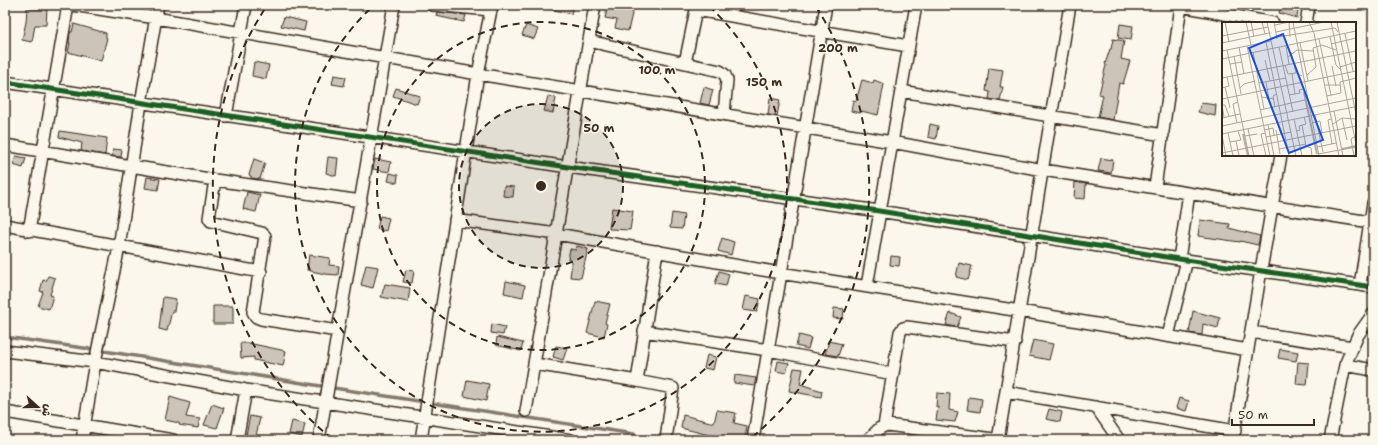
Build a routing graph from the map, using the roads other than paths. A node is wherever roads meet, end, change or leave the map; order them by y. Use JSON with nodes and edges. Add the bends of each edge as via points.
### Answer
{"nodes":[{"id":1,"x":68,"y":5,"type":"edge"},
{"id":2,"x":73,"y":5,"type":"edge"},
{"id":3,"x":158,"y":5,"type":"edge"},
{"id":4,"x":246,"y":5,"type":"edge"},
{"id":5,"x":394,"y":5,"type":"edge"},
{"id":6,"x":432,"y":5,"type":"edge"},
{"id":7,"x":595,"y":5,"type":"edge"},
{"id":8,"x":826,"y":5,"type":"edge"},
{"id":9,"x":916,"y":5,"type":"edge"},
{"id":10,"x":1070,"y":5,"type":"edge"},
{"id":11,"x":1309,"y":5,"type":"edge"},
{"id":12,"x":1179,"y":6,"type":"edge"},
{"id":13,"x":492,"y":8,"type":"edge"},
{"id":14,"x":697,"y":8,"type":"edge"},
{"id":15,"x":1224,"y":9,"type":"edge"},
{"id":16,"x":156,"y":18,"type":"junction"},
{"id":17,"x":1270,"y":22,"type":"edge"},
{"id":18,"x":1306,"y":22,"type":"edge"},
{"id":19,"x":822,"y":31,"type":"junction"},
{"id":20,"x":240,"y":32,"type":"junction"},
{"id":21,"x":589,"y":41,"type":"junction"},
{"id":22,"x":908,"y":46,"type":"junction"},
{"id":23,"x":384,"y":57,"type":"junction"},
{"id":24,"x":685,"y":63,"type":"junction"},
{"id":25,"x":478,"y":74,"type":"junction"},
{"id":26,"x":5,"y":82,"type":"edge"},
{"id":27,"x":53,"y":90,"type":"junction"},
{"id":28,"x":580,"y":90,"type":"junction"},
{"id":29,"x":901,"y":91,"type":"junction"},
{"id":30,"x":141,"y":103,"type":"junction"},
{"id":31,"x":724,"y":114,"type":"junction"},
{"id":32,"x":226,"y":116,"type":"junction"},
{"id":33,"x":1051,"y":117,"type":"junction"},
{"id":34,"x":804,"y":128,"type":"junction"},
{"id":35,"x":1163,"y":135,"type":"junction"},
{"id":36,"x":371,"y":137,"type":"junction"},
{"id":37,"x":892,"y":142,"type":"junction"},
{"id":38,"x":5,"y":145,"type":"edge"},
{"id":39,"x":43,"y":151,"type":"junction"},
{"id":40,"x":466,"y":152,"type":"junction"},
{"id":41,"x":1281,"y":156,"type":"edge"},
{"id":42,"x":132,"y":166,"type":"junction"},
{"id":43,"x":568,"y":166,"type":"junction"},
{"id":44,"x":1043,"y":170,"type":"junction"},
{"id":45,"x":215,"y":180,"type":"junction"},
{"id":46,"x":1155,"y":187,"type":"junction"},
{"id":47,"x":1189,"y":193,"type":"junction"},
{"id":48,"x":792,"y":199,"type":"junction"},
{"id":49,"x":360,"y":201,"type":"junction"},
{"id":50,"x":1373,"y":203,"type":"edge"},
{"id":51,"x":1272,"y":206,"type":"junction"},
{"id":52,"x":879,"y":211,"type":"junction"},
{"id":53,"x":455,"y":220,"type":"junction"},
{"id":54,"x":1370,"y":222,"type":"junction"},
{"id":55,"x":5,"y":225,"type":"edge"},
{"id":56,"x":29,"y":231,"type":"junction"},
{"id":57,"x":557,"y":234,"type":"junction"},
{"id":58,"x":1032,"y":236,"type":"junction"},
{"id":59,"x":119,"y":247,"type":"junction"},
{"id":60,"x":657,"y":251,"type":"junction"},
{"id":61,"x":1183,"y":260,"type":"junction"},
{"id":62,"x":1261,"y":270,"type":"junction"},
{"id":63,"x":261,"y":272,"type":"junction"},
{"id":64,"x":780,"y":273,"type":"junction"},
{"id":65,"x":1360,"y":285,"type":"junction"},
{"id":66,"x":867,"y":286,"type":"junction"},
{"id":67,"x":1373,"y":287,"type":"edge"},
{"id":68,"x":1020,"y":311,"type":"junction"},
{"id":69,"x":1373,"y":314,"type":"edge"},
{"id":70,"x":338,"y":331,"type":"junction"},
{"id":71,"x":644,"y":331,"type":"junction"},
{"id":72,"x":1251,"y":332,"type":"junction"},
{"id":73,"x":1168,"y":336,"type":"junction"},
{"id":74,"x":1015,"y":342,"type":"junction"},
{"id":75,"x":1353,"y":347,"type":"junction"},
{"id":76,"x":768,"y":350,"type":"junction"},
{"id":77,"x":1248,"y":350,"type":"junction"},
{"id":78,"x":5,"y":351,"type":"edge"},
{"id":79,"x":95,"y":362,"type":"junction"},
{"id":80,"x":534,"y":364,"type":"junction"},
{"id":81,"x":1345,"y":366,"type":"junction"},
{"id":82,"x":1373,"y":370,"type":"edge"},
{"id":83,"x":893,"y":374,"type":"junction"},
{"id":84,"x":636,"y":381,"type":"junction"},
{"id":85,"x":246,"y":390,"type":"junction"},
{"id":86,"x":1006,"y":392,"type":"junction"},
{"id":87,"x":325,"y":402,"type":"junction"},
{"id":88,"x":1096,"y":407,"type":"junction"},
{"id":89,"x":526,"y":411,"type":"dead end"},
{"id":90,"x":5,"y":412,"type":"edge"},
{"id":91,"x":425,"y":417,"type":"junction"},
{"id":92,"x":84,"y":425,"type":"junction"},
{"id":93,"x":884,"y":426,"type":"junction"},
{"id":94,"x":1234,"y":436,"type":"edge"},
{"id":95,"x":149,"y":438,"type":"edge"},
{"id":96,"x":82,"y":440,"type":"edge"},
{"id":97,"x":173,"y":440,"type":"edge"},
{"id":98,"x":237,"y":440,"type":"edge"},
{"id":99,"x":319,"y":440,"type":"edge"},
{"id":100,"x":421,"y":440,"type":"edge"},
{"id":101,"x":571,"y":440,"type":"edge"},
{"id":102,"x":666,"y":440,"type":"edge"},
{"id":103,"x":753,"y":440,"type":"edge"},
{"id":104,"x":868,"y":440,"type":"edge"},
{"id":105,"x":999,"y":440,"type":"edge"},
{"id":106,"x":1119,"y":440,"type":"edge"},
{"id":107,"x":1330,"y":440,"type":"edge"}],
"edges":[{"from":1,"to":27,"type":"street"},
{"from":2,"to":16,"type":"street"},
{"from":3,"to":16,"type":"street"},
{"from":4,"to":20,"type":"street"},
{"from":5,"to":23,"type":"street"},
{"from":6,"to":13,"type":"street"},
{"from":7,"to":21,"type":"street"},
{"from":8,"to":19,"type":"street"},
{"from":9,"to":22,"type":"street"},
{"from":10,"to":33,"type":"street"},
{"from":11,"to":18,"type":"street"},
{"from":12,"to":15,"type":"street"},
{"from":12,"to":35,"type":"street"},
{"from":13,"to":25,"type":"street"},
{"from":14,"to":19,"type":"street"},
{"from":14,"to":24,"type":"street"},
{"from":15,"to":17,"type":"street"},
{"from":16,"to":20,"type":"street"},
{"from":16,"to":30,"type":"street"},
{"from":19,"to":22,"type":"street"},
{"from":19,"to":34,"type":"street"},
{"from":20,"to":23,"type":"street"},
{"from":20,"to":32,"type":"street"},
{"from":21,"to":24,"type":"street"},
{"from":21,"to":28,"type":"street"},
{"from":22,"to":29,"type":"street"},
{"from":23,"to":25,"type":"street"},
{"from":23,"to":36,"type":"street"},
{"from":24,"to":31,"type":"street","via":[[720,71],[725,75],[727,80]]},
{"from":25,"to":28,"type":"street"},
{"from":25,"to":40,"type":"street"},
{"from":26,"to":27,"type":"street"},
{"from":27,"to":30,"type":"street"},
{"from":27,"to":39,"type":"street"},
{"from":28,"to":31,"type":"street"},
{"from":28,"to":43,"type":"street"},
{"from":29,"to":33,"type":"street"},
{"from":29,"to":37,"type":"street"},
{"from":30,"to":32,"type":"street"},
{"from":30,"to":42,"type":"street"},
{"from":31,"to":34,"type":"street"},
{"from":32,"to":36,"type":"street"},
{"from":33,"to":35,"type":"street"},
{"from":33,"to":44,"type":"street"},
{"from":34,"to":37,"type":"street"},
{"from":34,"to":48,"type":"street"},
{"from":35,"to":46,"type":"street"},
{"from":36,"to":40,"type":"street"},
{"from":36,"to":49,"type":"street"},
{"from":37,"to":44,"type":"street"},
{"from":37,"to":52,"type":"street"},
{"from":38,"to":39,"type":"street"},
{"from":39,"to":42,"type":"street"},
{"from":39,"to":56,"type":"street"},
{"from":40,"to":43,"type":"street"},
{"from":40,"to":53,"type":"street"},
{"from":41,"to":51,"type":"street"},
{"from":42,"to":45,"type":"street"},
{"from":42,"to":59,"type":"street"},
{"from":43,"to":48,"type":"street"},
{"from":43,"to":57,"type":"street"},
{"from":44,"to":46,"type":"street"},
{"from":44,"to":58,"type":"street"},
{"from":45,"to":49,"type":"street"},
{"from":45,"to":63,"type":"street","via":[[211,222],[262,233],[265,236]]},
{"from":46,"to":47,"type":"street"},
{"from":47,"to":51,"type":"street"},
{"from":47,"to":61,"type":"street"},
{"from":48,"to":52,"type":"street"},
{"from":48,"to":64,"type":"street"},
{"from":49,"to":70,"type":"street"},
{"from":50,"to":54,"type":"street"},
{"from":51,"to":54,"type":"street"},
{"from":51,"to":62,"type":"street"},
{"from":52,"to":58,"type":"street"},
{"from":52,"to":66,"type":"street"},
{"from":53,"to":57,"type":"street"},
{"from":53,"to":91,"type":"street"},
{"from":54,"to":65,"type":"street"},
{"from":55,"to":56,"type":"street"},
{"from":56,"to":59,"type":"street"},
{"from":57,"to":60,"type":"street"},
{"from":57,"to":80,"type":"street"},
{"from":58,"to":61,"type":"street"},
{"from":58,"to":68,"type":"street"},
{"from":59,"to":63,"type":"street"},
{"from":59,"to":79,"type":"street"},
{"from":60,"to":64,"type":"street"},
{"from":60,"to":71,"type":"street"},
{"from":61,"to":62,"type":"street"},
{"from":61,"to":73,"type":"street"},
{"from":62,"to":65,"type":"street"},
{"from":62,"to":72,"type":"street"},
{"from":63,"to":70,"type":"street","via":[[253,312],[256,317]]},
{"from":64,"to":66,"type":"street"},
{"from":64,"to":76,"type":"street"},
{"from":65,"to":67,"type":"street"},
{"from":66,"to":68,"type":"street"},
{"from":68,"to":73,"type":"street"},
{"from":68,"to":74,"type":"street"},
{"from":69,"to":75,"type":"street","via":[[1361,329]]},
{"from":70,"to":87,"type":"street"},
{"from":71,"to":76,"type":"street"},
{"from":71,"to":84,"type":"street"},
{"from":72,"to":75,"type":"street"},
{"from":72,"to":77,"type":"street"},
{"from":73,"to":77,"type":"street"},
{"from":74,"to":83,"type":"street","via":[[903,328],[900,332]]},
{"from":74,"to":86,"type":"street"},
{"from":75,"to":81,"type":"street"},
{"from":76,"to":83,"type":"street"},
{"from":76,"to":103,"type":"street"},
{"from":77,"to":94,"type":"street"},
{"from":78,"to":79,"type":"street"},
{"from":79,"to":85,"type":"street"},
{"from":79,"to":92,"type":"street"},
{"from":80,"to":84,"type":"street"},
{"from":80,"to":89,"type":"street"},
{"from":81,"to":82,"type":"street"},
{"from":81,"to":107,"type":"street"},
{"from":83,"to":93,"type":"street"},
{"from":84,"to":102,"type":"street","via":[[673,388]]},
{"from":85,"to":87,"type":"street"},
{"from":85,"to":98,"type":"street"},
{"from":86,"to":88,"type":"street"},
{"from":86,"to":105,"type":"street"},
{"from":87,"to":91,"type":"street"},
{"from":87,"to":99,"type":"street"},
{"from":88,"to":94,"type":"street"},
{"from":88,"to":106,"type":"street"},
{"from":90,"to":92,"type":"street"},
{"from":91,"to":100,"type":"street"},
{"from":91,"to":101,"type":"street"},
{"from":92,"to":95,"type":"street"},
{"from":92,"to":96,"type":"street"},
{"from":93,"to":104,"type":"street"},
{"from":93,"to":105,"type":"street"},
{"from":95,"to":97,"type":"street"}]}
